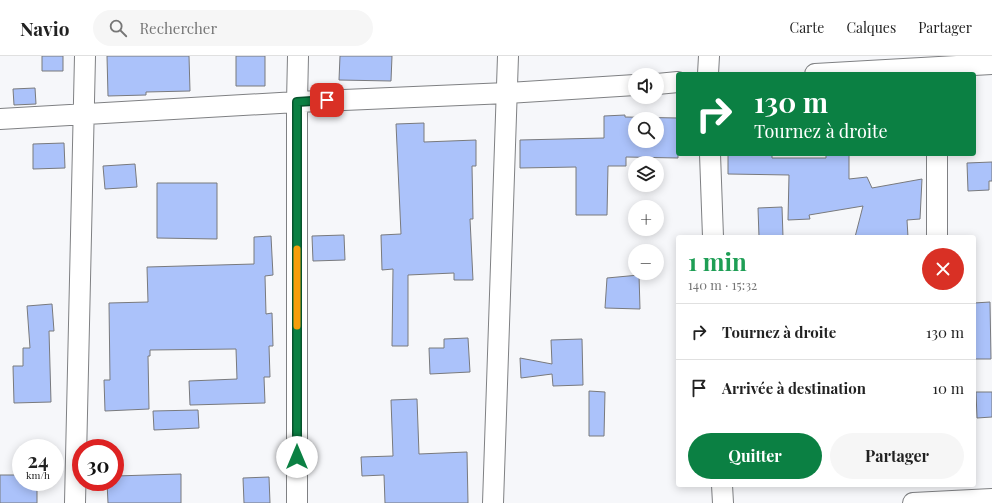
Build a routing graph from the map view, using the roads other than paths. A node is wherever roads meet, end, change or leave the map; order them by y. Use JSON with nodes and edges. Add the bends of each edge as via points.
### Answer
{"nodes":[{"id":1,"x":85,"y":56,"type":"edge"},
{"id":2,"x":298,"y":56,"type":"edge"},
{"id":3,"x":508,"y":56,"type":"edge"},
{"id":4,"x":709,"y":56,"type":"edge"},
{"id":5,"x":992,"y":64,"type":"edge"},
{"id":6,"x":937,"y":66,"type":"edge"},
{"id":7,"x":708,"y":72,"type":"edge"},
{"id":8,"x":846,"y":72,"type":"edge"},
{"id":9,"x":676,"y":82,"type":"edge"},
{"id":10,"x":664,"y":83,"type":"edge"},
{"id":11,"x":628,"y":85,"type":"edge"},
{"id":12,"x":507,"y":93,"type":"junction"},
{"id":13,"x":297,"y":102,"type":"junction"},
{"id":14,"x":84,"y":114,"type":"junction"},
{"id":15,"x":0,"y":119,"type":"edge"},
{"id":16,"x":710,"y":156,"type":"edge"},
{"id":17,"x":937,"y":156,"type":"edge"},
{"id":18,"x":713,"y":235,"type":"edge"},
{"id":19,"x":937,"y":235,"type":"edge"},
{"id":20,"x":722,"y":487,"type":"edge"},
{"id":21,"x":938,"y":497,"type":"edge"},
{"id":22,"x":992,"y":499,"type":"edge"},
{"id":23,"x":75,"y":503,"type":"edge"},
{"id":24,"x":297,"y":503,"type":"edge"},
{"id":25,"x":493,"y":503,"type":"edge"},
{"id":26,"x":723,"y":503,"type":"edge"},
{"id":27,"x":913,"y":503,"type":"edge"}],
"edges":[{"from":1,"to":14,"type":"street"},
{"from":2,"to":13,"type":"street"},
{"from":3,"to":12,"type":"street"},
{"from":4,"to":7,"type":"street"},
{"from":5,"to":6,"type":"street"},
{"from":6,"to":8,"type":"street"},
{"from":9,"to":10,"type":"street"},
{"from":11,"to":12,"type":"street"},
{"from":12,"to":13,"type":"street"},
{"from":12,"to":25,"type":"street"},
{"from":13,"to":14,"type":"street"},
{"from":13,"to":24,"type":"street"},
{"from":14,"to":15,"type":"street"},
{"from":14,"to":23,"type":"street"},
{"from":16,"to":18,"type":"street"},
{"from":17,"to":19,"type":"street"},
{"from":20,"to":26,"type":"street"},
{"from":21,"to":22,"type":"street"},
{"from":21,"to":27,"type":"street"}]}
